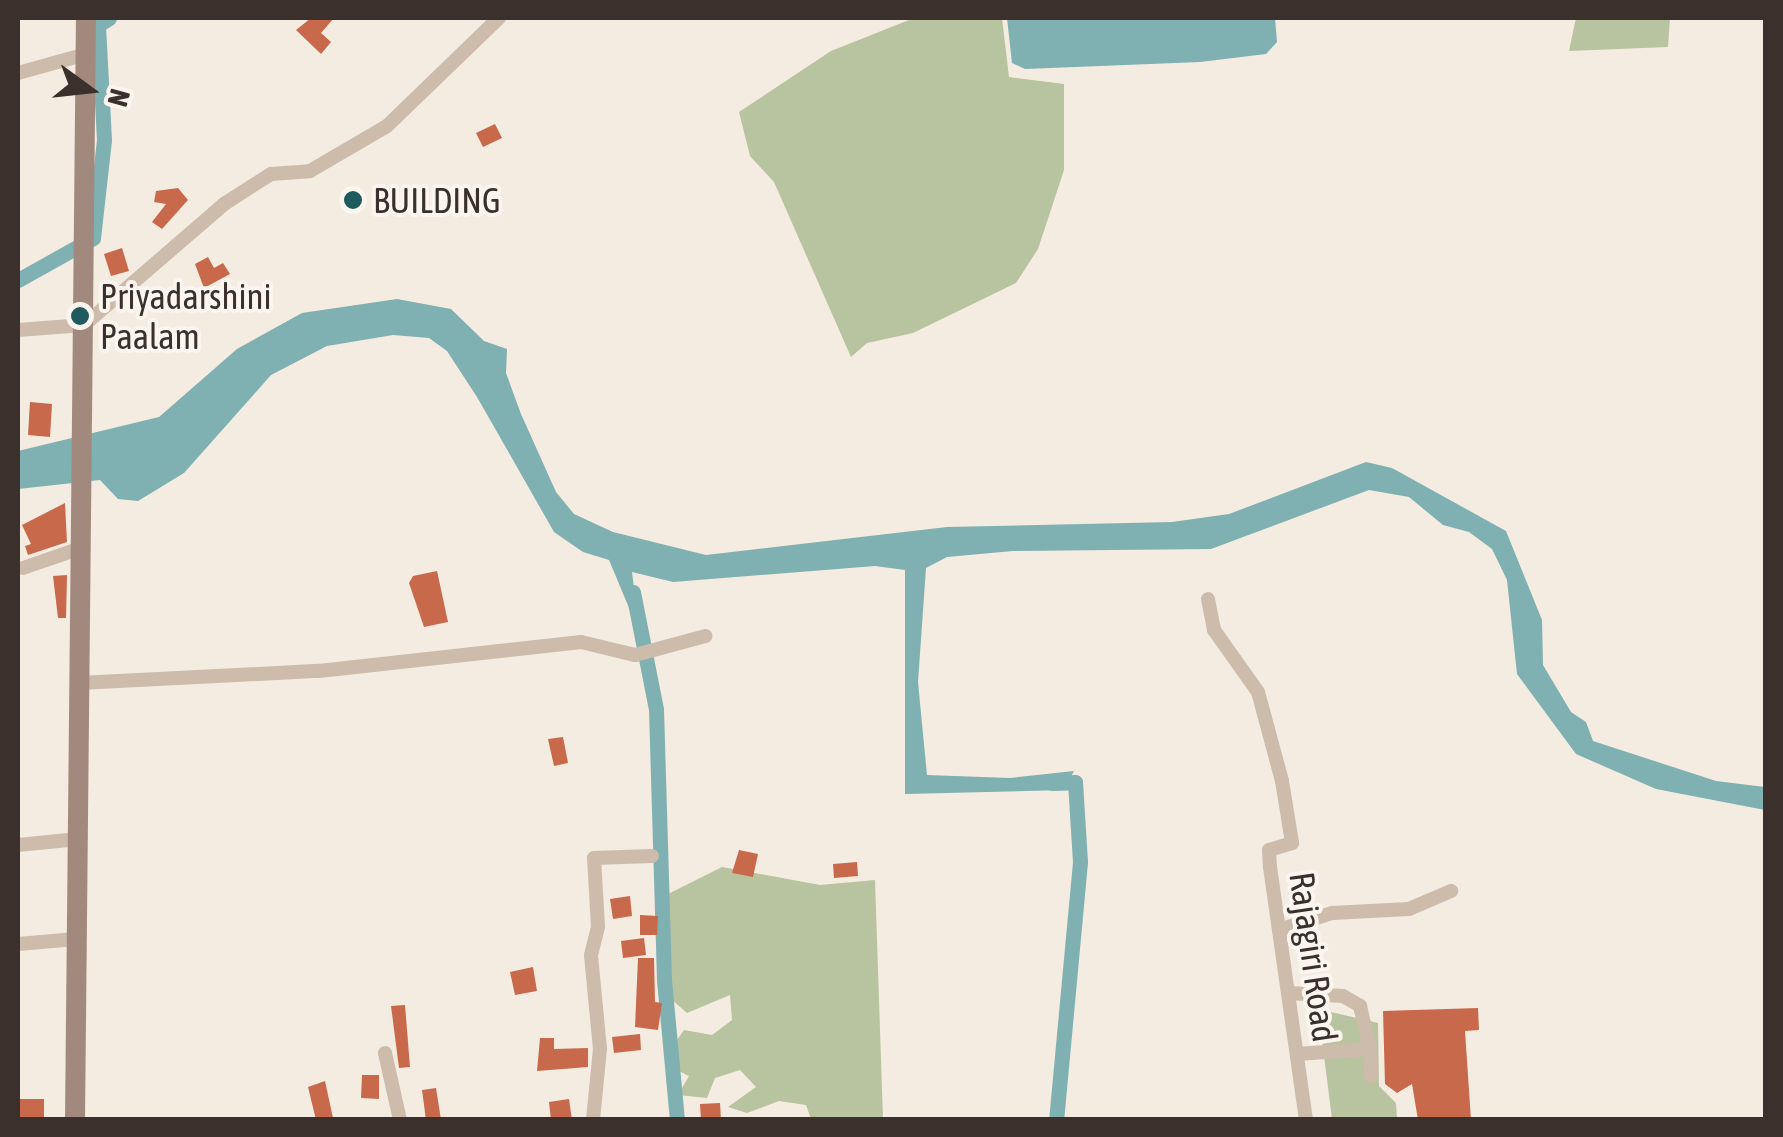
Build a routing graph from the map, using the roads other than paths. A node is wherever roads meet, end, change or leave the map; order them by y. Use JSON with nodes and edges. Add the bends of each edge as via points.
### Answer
{"nodes":[{"id":1,"x":86,"y":18,"type":"edge"},
{"id":2,"x":499,"y":18,"type":"edge"},
{"id":3,"x":86,"y":54,"type":"junction"},
{"id":4,"x":18,"y":73,"type":"edge"},
{"id":5,"x":84,"y":324,"type":"junction"},
{"id":6,"x":18,"y":330,"type":"edge"},
{"id":7,"x":81,"y":548,"type":"junction"},
{"id":8,"x":23,"y":568,"type":"dead end"},
{"id":9,"x":1208,"y":599,"type":"dead end"},
{"id":10,"x":706,"y":636,"type":"dead end"},
{"id":11,"x":79,"y":683,"type":"junction"},
{"id":12,"x":80,"y":839,"type":"junction"},
{"id":13,"x":18,"y":845,"type":"edge"},
{"id":14,"x":652,"y":856,"type":"dead end"},
{"id":15,"x":1451,"y":891,"type":"dead end"},
{"id":16,"x":1279,"y":930,"type":"junction"},
{"id":17,"x":76,"y":938,"type":"junction"},
{"id":18,"x":18,"y":944,"type":"edge"},
{"id":19,"x":1288,"y":993,"type":"junction"},
{"id":20,"x":1370,"y":1049,"type":"junction"},
{"id":21,"x":385,"y":1053,"type":"dead end"},
{"id":22,"x":1297,"y":1054,"type":"junction"},
{"id":23,"x":1371,"y":1076,"type":"dead end"},
{"id":24,"x":75,"y":1120,"type":"edge"},
{"id":25,"x":400,"y":1120,"type":"edge"},
{"id":26,"x":592,"y":1120,"type":"edge"},
{"id":27,"x":1306,"y":1120,"type":"edge"}],
"edges":[{"from":1,"to":3,"type":"main road"},
{"from":2,"to":5,"type":"street","via":[[387,126],[310,171],[271,174],[224,204]]},
{"from":3,"to":4,"type":"street"},
{"from":3,"to":5,"type":"main road"},
{"from":5,"to":6,"type":"street"},
{"from":5,"to":7,"type":"main road"},
{"from":7,"to":8,"type":"street"},
{"from":7,"to":11,"type":"main road"},
{"from":9,"to":16,"type":"street","name":"Rajagiri Road","via":[[1214,630],[1258,692],[1282,781],[1292,843],[1269,850]]},
{"from":10,"to":11,"type":"street","via":[[634,655],[581,642],[319,671]]},
{"from":11,"to":12,"type":"main road"},
{"from":12,"to":13,"type":"street"},
{"from":12,"to":17,"type":"main road"},
{"from":14,"to":26,"type":"street","via":[[594,858],[598,927],[591,955],[600,1049]]},
{"from":15,"to":16,"type":"street","via":[[1410,909],[1332,913]]},
{"from":16,"to":19,"type":"street","name":"Rajagiri Road"},
{"from":17,"to":18,"type":"street"},
{"from":17,"to":24,"type":"main road"},
{"from":19,"to":20,"type":"street","via":[[1343,996],[1360,1006]]},
{"from":19,"to":22,"type":"street","name":"Rajagiri Road"},
{"from":20,"to":22,"type":"street"},
{"from":20,"to":23,"type":"street"},
{"from":21,"to":25,"type":"street"},
{"from":22,"to":27,"type":"street","name":"Rajagiri Road"}]}
